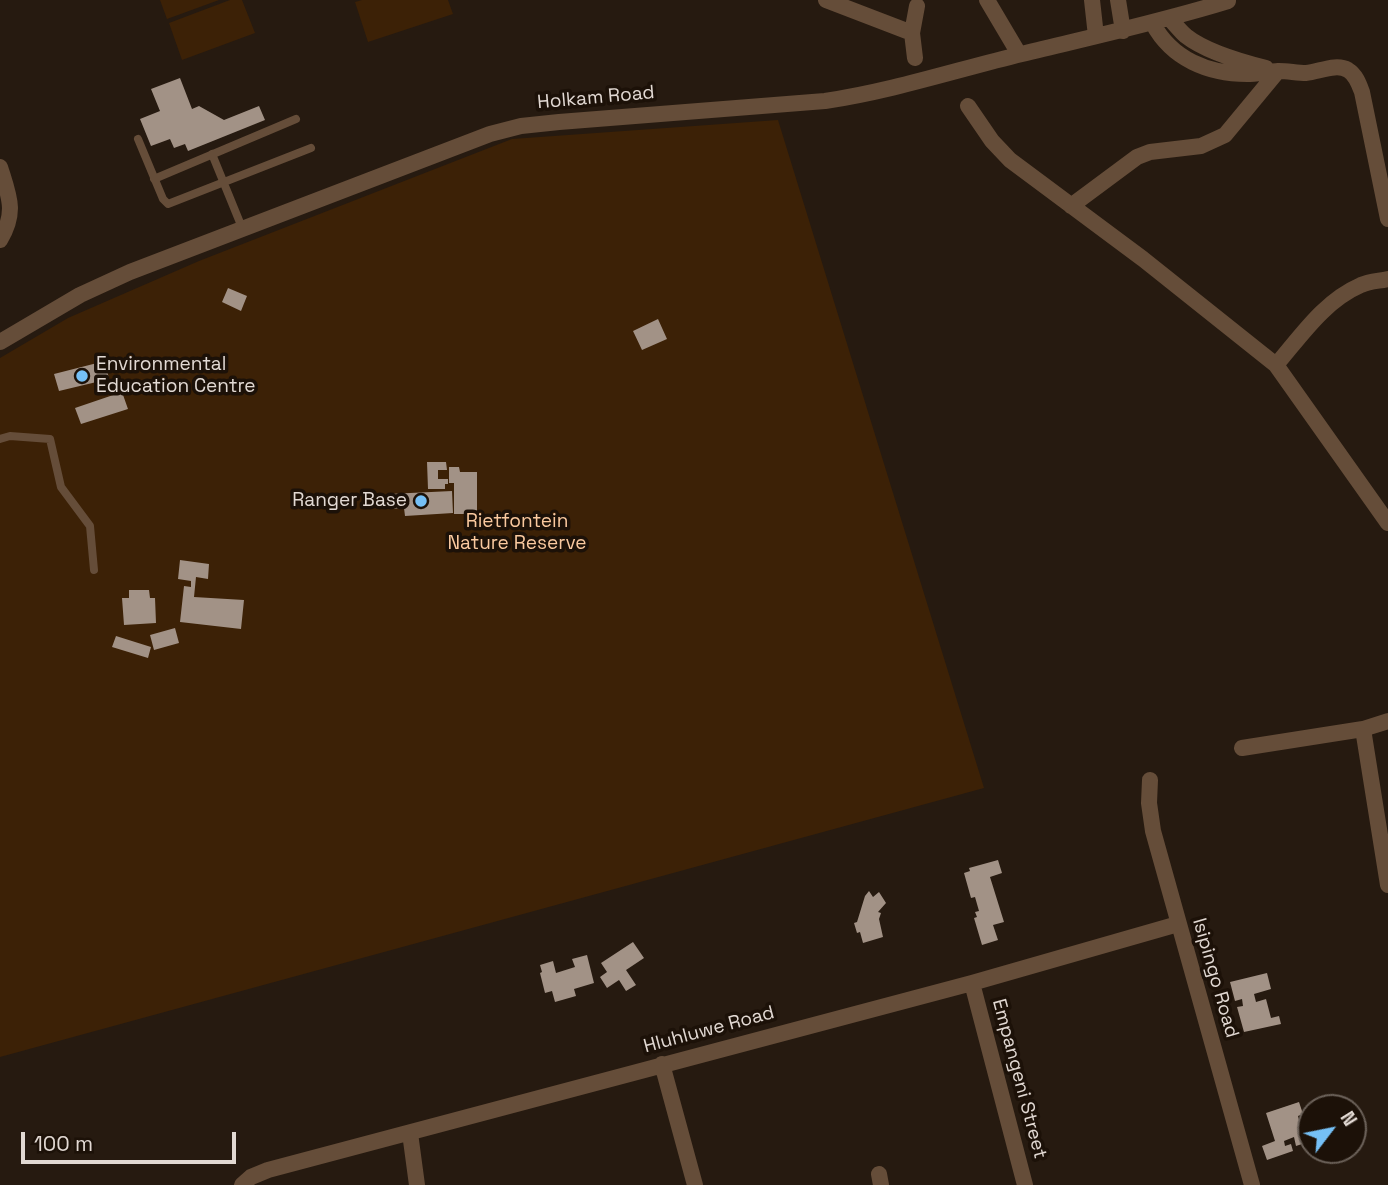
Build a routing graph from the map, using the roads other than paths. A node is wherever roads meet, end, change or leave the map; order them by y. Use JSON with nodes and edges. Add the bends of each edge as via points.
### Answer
{"nodes":[{"id":1,"x":826,"y":0,"type":"edge"},
{"id":2,"x":987,"y":0,"type":"edge"},
{"id":3,"x":1092,"y":0,"type":"edge"},
{"id":4,"x":1101,"y":0,"type":"edge"},
{"id":5,"x":1118,"y":0,"type":"edge"},
{"id":6,"x":1228,"y":1,"type":"edge"},
{"id":7,"x":917,"y":6,"type":"dead end"},
{"id":8,"x":1170,"y":19,"type":"junction"},
{"id":9,"x":1153,"y":23,"type":"junction"},
{"id":10,"x":912,"y":33,"type":"junction"},
{"id":11,"x":1109,"y":34,"type":"junction"},
{"id":12,"x":1019,"y":54,"type":"junction"},
{"id":13,"x":915,"y":58,"type":"dead end"},
{"id":14,"x":1278,"y":71,"type":"junction"},
{"id":15,"x":968,"y":106,"type":"dead end"},
{"id":16,"x":296,"y":119,"type":"dead end"},
{"id":17,"x":138,"y":139,"type":"dead end"},
{"id":18,"x":311,"y":148,"type":"dead end"},
{"id":19,"x":212,"y":154,"type":"junction"},
{"id":20,"x":0,"y":167,"type":"edge"},
{"id":21,"x":154,"y":179,"type":"junction"},
{"id":22,"x":225,"y":184,"type":"junction"},
{"id":23,"x":1071,"y":205,"type":"junction"},
{"id":24,"x":1388,"y":219,"type":"edge"},
{"id":25,"x":243,"y":230,"type":"junction"},
{"id":26,"x":0,"y":240,"type":"edge"},
{"id":27,"x":1388,"y":279,"type":"edge"},
{"id":28,"x":0,"y":342,"type":"edge"},
{"id":29,"x":1276,"y":365,"type":"junction"},
{"id":30,"x":0,"y":439,"type":"edge"},
{"id":31,"x":1388,"y":523,"type":"edge"},
{"id":32,"x":94,"y":570,"type":"dead end"},
{"id":33,"x":1388,"y":721,"type":"edge"},
{"id":34,"x":1363,"y":729,"type":"junction"},
{"id":35,"x":1241,"y":748,"type":"dead end"},
{"id":36,"x":1150,"y":780,"type":"dead end"},
{"id":37,"x":1388,"y":885,"type":"edge"},
{"id":38,"x":1178,"y":924,"type":"junction"},
{"id":39,"x":972,"y":983,"type":"junction"},
{"id":40,"x":662,"y":1064,"type":"junction"},
{"id":41,"x":410,"y":1133,"type":"junction"},
{"id":42,"x":246,"y":1181,"type":"edge"},
{"id":43,"x":417,"y":1185,"type":"edge"},
{"id":44,"x":695,"y":1185,"type":"edge"},
{"id":45,"x":1025,"y":1185,"type":"edge"},
{"id":46,"x":1252,"y":1185,"type":"edge"}],
"edges":[{"from":1,"to":10,"type":"street"},
{"from":2,"to":12,"type":"street"},
{"from":3,"to":11,"type":"street"},
{"from":4,"to":11,"type":"street"},
{"from":5,"to":11,"type":"street"},
{"from":6,"to":8,"type":"street","name":"Holkam Road"},
{"from":7,"to":10,"type":"street"},
{"from":8,"to":9,"type":"street","name":"Holkam Road"},
{"from":8,"to":14,"type":"street","via":[[1195,41],[1236,60]]},
{"from":9,"to":11,"type":"street","name":"Holkam Road"},
{"from":9,"to":14,"type":"street","via":[[1179,53],[1205,69],[1245,74]]},
{"from":10,"to":13,"type":"street"},
{"from":11,"to":12,"type":"street","name":"Holkam Road"},
{"from":12,"to":25,"type":"street","name":"Holkam Road","via":[[903,87],[825,101],[522,127],[455,146]]},
{"from":14,"to":23,"type":"street","via":[[1224,135],[1201,146],[1137,157]]},
{"from":14,"to":24,"type":"street","via":[[1344,68],[1355,76]]},
{"from":15,"to":23,"type":"street","via":[[1010,160]]},
{"from":16,"to":19,"type":"lane"},
{"from":17,"to":21,"type":"lane"},
{"from":18,"to":22,"type":"lane"},
{"from":19,"to":21,"type":"lane"},
{"from":19,"to":22,"type":"lane"},
{"from":20,"to":26,"type":"street","via":[[11,205],[11,217]]},
{"from":21,"to":22,"type":"lane","via":[[169,204]]},
{"from":22,"to":25,"type":"lane"},
{"from":23,"to":29,"type":"street"},
{"from":25,"to":28,"type":"street","name":"Holkam Road","via":[[80,295]]},
{"from":27,"to":29,"type":"street","via":[[1363,283],[1345,293],[1314,318]]},
{"from":29,"to":31,"type":"street"},
{"from":30,"to":32,"type":"lane","via":[[50,439],[61,487],[90,526]]},
{"from":33,"to":34,"type":"street"},
{"from":34,"to":35,"type":"street"},
{"from":34,"to":37,"type":"street"},
{"from":36,"to":38,"type":"street","name":"Isipingo Road","via":[[1153,831]]},
{"from":38,"to":39,"type":"street","name":"Hluhluwe Road"},
{"from":38,"to":46,"type":"street","name":"Isipingo Road"},
{"from":39,"to":40,"type":"street","name":"Hluhluwe Road"},
{"from":39,"to":45,"type":"street","name":"Empangeni Street"},
{"from":40,"to":41,"type":"street","name":"Hluhluwe Road"},
{"from":40,"to":44,"type":"street"},
{"from":41,"to":42,"type":"street","name":"Hluhluwe Road","via":[[268,1170]]},
{"from":41,"to":43,"type":"street"}]}
